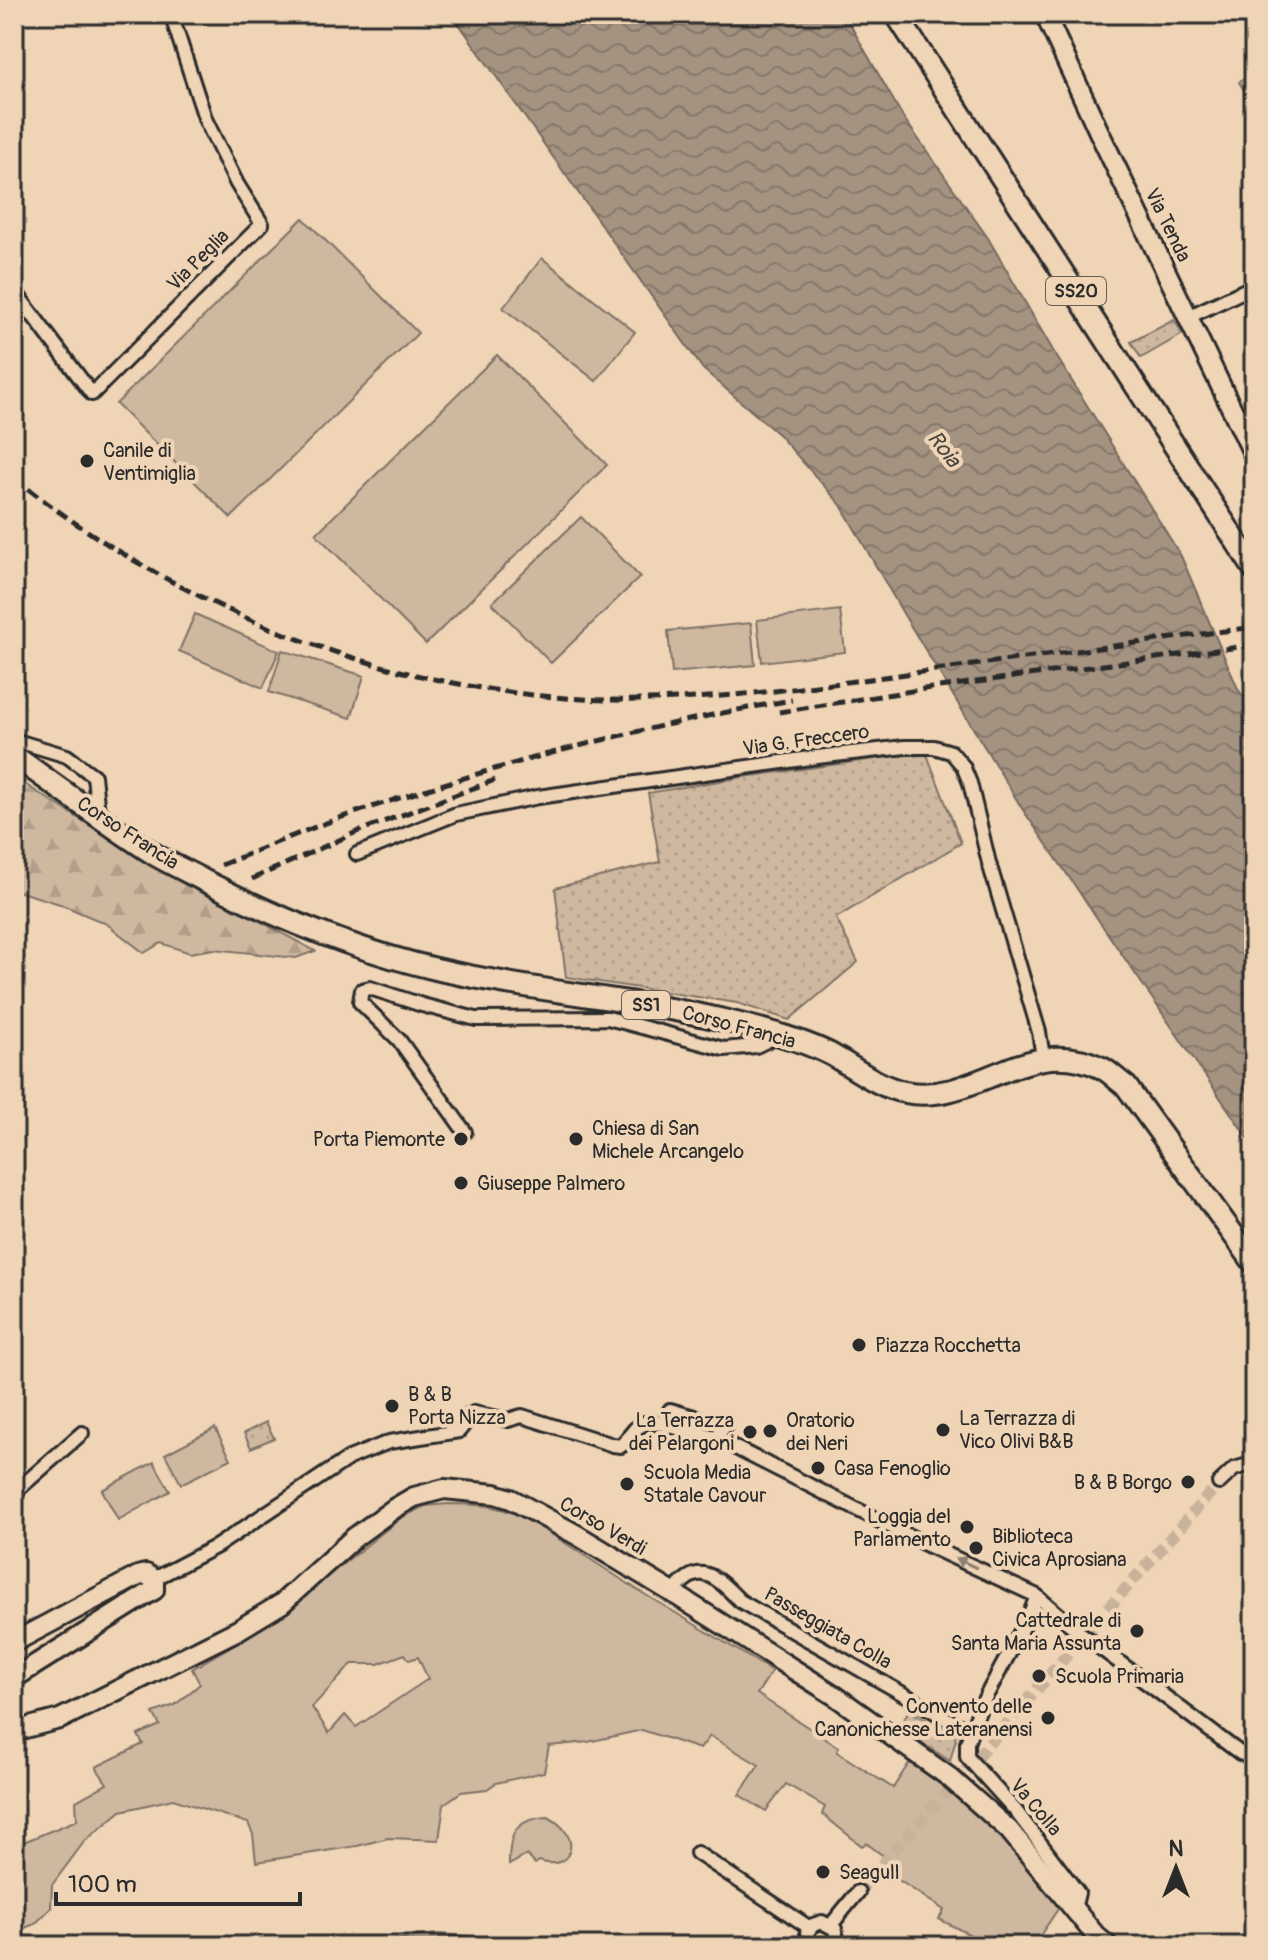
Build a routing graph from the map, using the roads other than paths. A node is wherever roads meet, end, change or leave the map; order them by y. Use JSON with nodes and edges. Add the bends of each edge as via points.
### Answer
{"nodes":[{"id":1,"x":171,"y":14,"type":"edge"},
{"id":2,"x":896,"y":14,"type":"edge"},
{"id":3,"x":1045,"y":14,"type":"edge"},
{"id":4,"x":1254,"y":286,"type":"edge"},
{"id":5,"x":14,"y":290,"type":"edge"},
{"id":6,"x":1188,"y":317,"type":"junction"},
{"id":7,"x":1246,"y":420,"type":"edge"},
{"id":8,"x":1254,"y":455,"type":"edge"},
{"id":9,"x":1254,"y":569,"type":"edge"},
{"id":10,"x":14,"y":740,"type":"edge"},
{"id":11,"x":14,"y":756,"type":"edge"},
{"id":12,"x":98,"y":814,"type":"junction"},
{"id":13,"x":357,"y":854,"type":"dead end"},
{"id":14,"x":779,"y":1035,"type":"junction"},
{"id":15,"x":1043,"y":1057,"type":"junction"},
{"id":16,"x":465,"y":1132,"type":"dead end"},
{"id":17,"x":1232,"y":1232,"type":"junction"},
{"id":18,"x":1254,"y":1243,"type":"edge"},
{"id":19,"x":1254,"y":1263,"type":"edge"},
{"id":20,"x":82,"y":1433,"type":"dead end"},
{"id":21,"x":1254,"y":1463,"type":"edge"},
{"id":22,"x":1219,"y":1483,"type":"tunnel mouth"},
{"id":23,"x":14,"y":1493,"type":"edge"},
{"id":24,"x":154,"y":1579,"type":"junction"},
{"id":25,"x":673,"y":1593,"type":"junction"},
{"id":26,"x":1037,"y":1596,"type":"junction"},
{"id":27,"x":14,"y":1642,"type":"edge"},
{"id":28,"x":14,"y":1678,"type":"edge"},
{"id":29,"x":14,"y":1731,"type":"edge"},
{"id":30,"x":970,"y":1732,"type":"junction"},
{"id":31,"x":1254,"y":1758,"type":"edge"},
{"id":32,"x":697,"y":1853,"type":"dead end"},
{"id":33,"x":858,"y":1892,"type":"tunnel mouth"},
{"id":34,"x":1074,"y":1909,"type":"junction"},
{"id":35,"x":831,"y":1925,"type":"junction"},
{"id":36,"x":810,"y":1928,"type":"junction"},
{"id":37,"x":836,"y":1945,"type":"edge"},
{"id":38,"x":810,"y":1946,"type":"edge"},
{"id":39,"x":1108,"y":1946,"type":"edge"}],
"edges":[{"from":1,"to":5,"type":"street","name":"Via Peglia","via":[[206,121],[262,224],[92,394]]},
{"from":2,"to":9,"type":"main road","number":"SS20"},
{"from":3,"to":6,"type":"main road","name":"Via Tenda"},
{"from":4,"to":6,"type":"street"},
{"from":6,"to":7,"type":"main road","name":"Via Tenda"},
{"from":7,"to":8,"type":"main road","name":"Via Tenda"},
{"from":10,"to":12,"type":"street","via":[[67,756],[94,776]]},
{"from":11,"to":12,"type":"main road","name":"Corso Francia","number":"SS1"},
{"from":12,"to":14,"type":"main road","name":"Corso Francia","number":"SS1","via":[[158,857],[312,931],[435,968],[673,1009]]},
{"from":13,"to":15,"type":"street","name":"Via G. Freccero","via":[[456,814],[538,797],[905,747],[951,752],[970,783]]},
{"from":14,"to":15,"type":"main road","name":"Corso Francia","number":"SS1","via":[[828,1053],[903,1092],[951,1091]]},
{"from":14,"to":16,"type":"street","via":[[756,1046],[724,1049],[608,1018],[476,1019],[362,990],[360,1002],[399,1040]]},
{"from":15,"to":17,"type":"main road","name":"Corso Francia","number":"SS1","via":[[1071,1058],[1103,1069],[1126,1086]]},
{"from":17,"to":18,"type":"main road","number":"SS1"},
{"from":17,"to":19,"type":"main road","number":"SS1"},
{"from":20,"to":23,"type":"street"},
{"from":21,"to":22,"type":"street","via":[[1234,1469]]},
{"from":26,"to":24,"type":"street","one_way":true,"via":[[716,1438],[645,1423],[621,1446],[522,1416],[508,1420],[474,1413],[464,1424],[389,1442],[349,1458],[217,1546]]},
{"from":24,"to":27,"type":"main road","via":[[138,1576]]},
{"from":24,"to":28,"type":"main road","via":[[154,1590]]},
{"from":25,"to":29,"type":"main road","name":"Corso Verdi","via":[[511,1499],[444,1489],[395,1508],[281,1604],[238,1630],[60,1719]]},
{"from":25,"to":30,"type":"street","name":"Passeggiata Colla","via":[[700,1572],[713,1574],[740,1601]]},
{"from":25,"to":34,"type":"main road","name":"Corso Verdi","via":[[834,1695],[949,1777],[1009,1830]]},
{"from":26,"to":30,"type":"street"},
{"from":26,"to":31,"type":"street","via":[[1167,1699]]},
{"from":30,"to":34,"type":"street","name":"Va Colla","via":[[967,1757],[1066,1875],[1078,1893]]},
{"from":32,"to":36,"type":"street"},
{"from":33,"to":35,"type":"street"},
{"from":34,"to":39,"type":"main road","name":"Corso Verdi"},
{"from":35,"to":36,"type":"street","via":[[822,1922]]},
{"from":35,"to":37,"type":"street"},
{"from":36,"to":38,"type":"street"}]}
